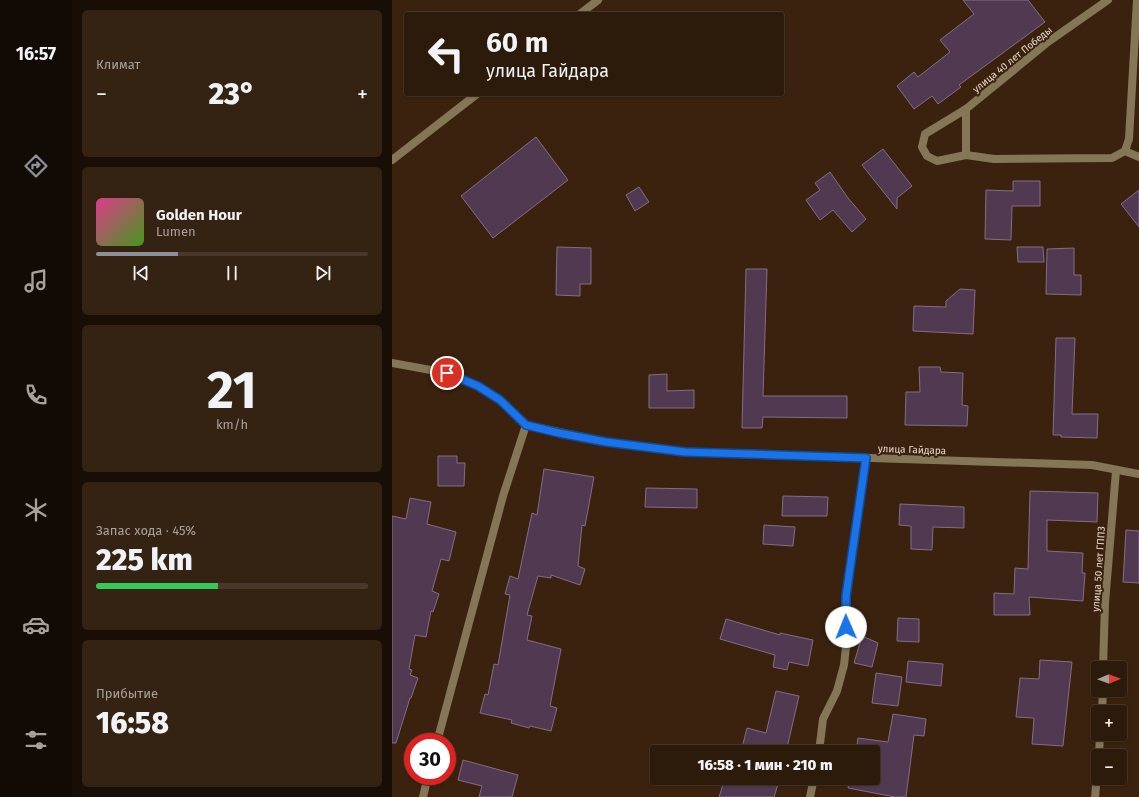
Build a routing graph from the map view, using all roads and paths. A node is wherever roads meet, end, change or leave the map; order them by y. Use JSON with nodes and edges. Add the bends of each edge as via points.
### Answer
{"nodes":[{"id":1,"x":598,"y":0,"type":"edge"},
{"id":2,"x":1108,"y":0,"type":"edge"},
{"id":3,"x":1138,"y":0,"type":"edge"},
{"id":4,"x":583,"y":12,"type":"edge"},
{"id":5,"x":474,"y":96,"type":"edge"},
{"id":6,"x":966,"y":109,"type":"junction"},
{"id":7,"x":1125,"y":151,"type":"junction"},
{"id":8,"x":966,"y":155,"type":"junction"},
{"id":9,"x":1139,"y":157,"type":"edge"},
{"id":10,"x":392,"y":160,"type":"edge"},
{"id":11,"x":392,"y":363,"type":"edge"},
{"id":12,"x":526,"y":425,"type":"junction"},
{"id":13,"x":866,"y":458,"type":"junction"},
{"id":14,"x":1116,"y":471,"type":"junction"},
{"id":15,"x":1139,"y":474,"type":"edge"},
{"id":16,"x":1103,"y":661,"type":"edge"},
{"id":17,"x":439,"y":733,"type":"edge"},
{"id":18,"x":820,"y":745,"type":"edge"},
{"id":19,"x":426,"y":785,"type":"edge"},
{"id":20,"x":813,"y":785,"type":"edge"},
{"id":21,"x":1096,"y":785,"type":"edge"},
{"id":22,"x":423,"y":797,"type":"edge"},
{"id":23,"x":810,"y":797,"type":"edge"},
{"id":24,"x":1095,"y":797,"type":"edge"}],
"edges":[{"from":1,"to":4,"type":"street"},
{"from":2,"to":6,"type":"street","name":"улица 40 лет Победы","via":[[1048,42]]},
{"from":3,"to":7,"type":"street","via":[[1129,139]]},
{"from":5,"to":10,"type":"street"},
{"from":6,"to":8,"type":"street"},
{"from":6,"to":8,"type":"street","name":"улица 40 лет Победы","via":[[925,134],[922,147],[927,156],[937,161]]},
{"from":7,"to":8,"type":"street","name":"улица 40 лет Победы","via":[[1112,158],[994,159]]},
{"from":7,"to":9,"type":"street"},
{"from":11,"to":12,"type":"street","via":[[447,373],[478,386],[500,400]]},
{"from":12,"to":13,"type":"street","name":"улица Гайдара","via":[[606,442],[685,452]]},
{"from":12,"to":17,"type":"street","via":[[503,496]]},
{"from":13,"to":14,"type":"street","name":"улица Гайдара","via":[[1092,465]]},
{"from":13,"to":18,"type":"street","via":[[846,596],[847,638],[844,665],[837,691],[823,719]]},
{"from":14,"to":15,"type":"street","name":"улица Гайдара"},
{"from":14,"to":16,"type":"street","name":"улица 50 лет ГППЗ","via":[[1105,603]]},
{"from":19,"to":22,"type":"street"},
{"from":20,"to":23,"type":"street"},
{"from":21,"to":24,"type":"street"}]}
